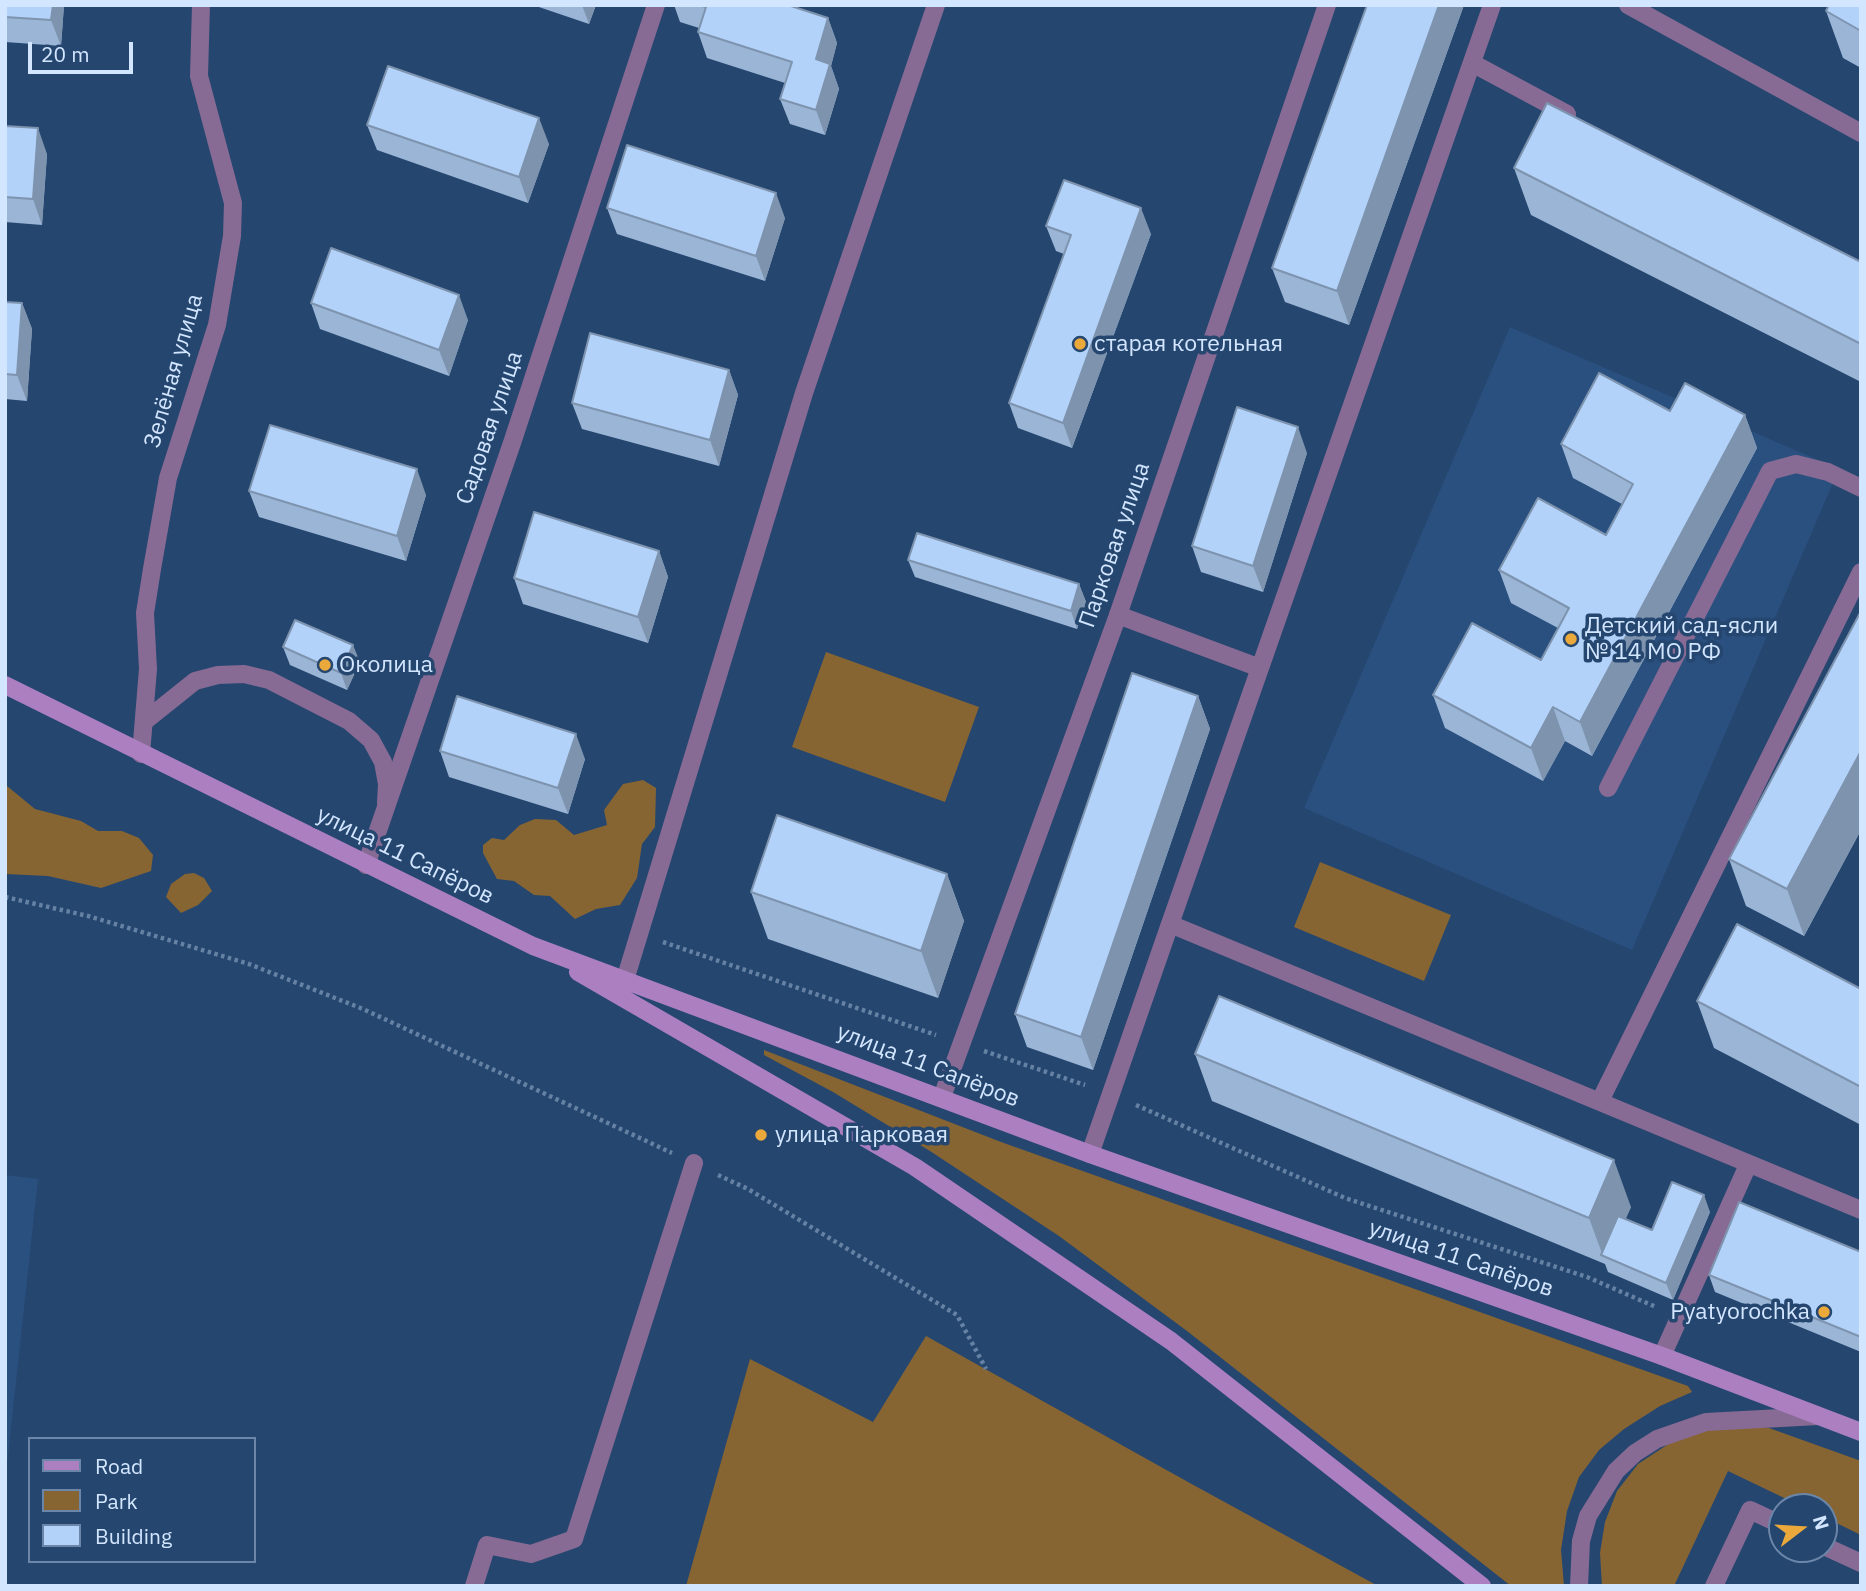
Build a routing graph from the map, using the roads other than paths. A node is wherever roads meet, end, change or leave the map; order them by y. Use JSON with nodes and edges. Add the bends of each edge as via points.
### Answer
{"nodes":[{"id":1,"x":201,"y":5,"type":"edge"},
{"id":2,"x":656,"y":5,"type":"edge"},
{"id":3,"x":936,"y":5,"type":"edge"},
{"id":4,"x":1327,"y":5,"type":"edge"},
{"id":5,"x":1492,"y":5,"type":"edge"},
{"id":6,"x":1628,"y":5,"type":"edge"},
{"id":7,"x":1472,"y":63,"type":"junction"},
{"id":8,"x":1581,"y":121,"type":"edge"},
{"id":9,"x":1861,"y":133,"type":"edge"},
{"id":10,"x":1861,"y":488,"type":"edge"},
{"id":11,"x":1861,"y":572,"type":"edge"},
{"id":12,"x":1118,"y":615,"type":"junction"},
{"id":13,"x":1260,"y":668,"type":"junction"},
{"id":14,"x":5,"y":685,"type":"edge"},
{"id":15,"x":145,"y":721,"type":"junction"},
{"id":16,"x":141,"y":754,"type":"junction"},
{"id":17,"x":1608,"y":788,"type":"dead end"},
{"id":18,"x":385,"y":810,"type":"junction"},
{"id":19,"x":366,"y":865,"type":"junction"},
{"id":20,"x":1170,"y":924,"type":"junction"},
{"id":21,"x":533,"y":946,"type":"junction"},
{"id":22,"x":625,"y":980,"type":"junction"},
{"id":23,"x":942,"y":1097,"type":"junction"},
{"id":24,"x":1600,"y":1101,"type":"junction"},
{"id":25,"x":1090,"y":1154,"type":"junction"},
{"id":26,"x":694,"y":1163,"type":"road end"},
{"id":27,"x":1748,"y":1165,"type":"junction"},
{"id":28,"x":1861,"y":1210,"type":"edge"},
{"id":29,"x":1662,"y":1356,"type":"junction"},
{"id":30,"x":1818,"y":1416,"type":"junction"},
{"id":31,"x":1861,"y":1432,"type":"edge"},
{"id":32,"x":1768,"y":1518,"type":"edge"},
{"id":33,"x":1838,"y":1552,"type":"edge"},
{"id":34,"x":1861,"y":1563,"type":"edge"},
{"id":35,"x":474,"y":1586,"type":"edge"},
{"id":36,"x":1482,"y":1586,"type":"edge"},
{"id":37,"x":1579,"y":1586,"type":"edge"},
{"id":38,"x":1714,"y":1586,"type":"edge"}],
"edges":[{"from":1,"to":15,"type":"street","name":"Зелёная улица","via":[[199,76],[233,203],[232,236],[217,325],[168,478],[145,613]]},
{"from":2,"to":18,"type":"street","name":"Садовая улица"},
{"from":3,"to":22,"type":"street","via":[[804,393]]},
{"from":4,"to":12,"type":"street","name":"Парковая улица"},
{"from":5,"to":7,"type":"street"},
{"from":6,"to":9,"type":"street"},
{"from":7,"to":8,"type":"street"},
{"from":7,"to":13,"type":"street"},
{"from":10,"to":17,"type":"street","via":[[1828,472],[1796,464],[1770,471]]},
{"from":11,"to":24,"type":"street"},
{"from":12,"to":13,"type":"street"},
{"from":12,"to":23,"type":"street","name":"Парковая улица"},
{"from":13,"to":20,"type":"street"},
{"from":14,"to":16,"type":"main road","name":"улица 11 Сапёров"},
{"from":15,"to":16,"type":"street","name":"Зелёная улица"},
{"from":15,"to":18,"type":"street","via":[[195,681],[244,674],[269,680],[349,721],[371,740],[383,762]]},
{"from":16,"to":19,"type":"main road","name":"улица 11 Сапёров"},
{"from":18,"to":19,"type":"street","name":"Садовая улица"},
{"from":19,"to":21,"type":"main road","name":"улица 11 Сапёров"},
{"from":20,"to":24,"type":"street"},
{"from":20,"to":25,"type":"street"},
{"from":21,"to":22,"type":"main road","name":"улица 11 Сапёров"},
{"from":21,"to":36,"type":"main road","via":[[915,1167],[1171,1341]]},
{"from":22,"to":23,"type":"main road","name":"улица 11 Сапёров"},
{"from":23,"to":25,"type":"main road","name":"улица 11 Сапёров"},
{"from":24,"to":27,"type":"street"},
{"from":25,"to":29,"type":"main road","name":"улица 11 Сапёров"},
{"from":26,"to":35,"type":"street","via":[[574,1539],[531,1554],[487,1545]]},
{"from":27,"to":28,"type":"street"},
{"from":27,"to":29,"type":"street"},
{"from":29,"to":30,"type":"main road","name":"улица 11 Сапёров"},
{"from":30,"to":31,"type":"main road","name":"улица 11 Сапёров"},
{"from":30,"to":37,"type":"street","via":[[1706,1422],[1657,1439],[1635,1453],[1616,1471],[1588,1516],[1581,1541]]},
{"from":32,"to":38,"type":"street","via":[[1751,1510]]},
{"from":33,"to":34,"type":"street"}]}
